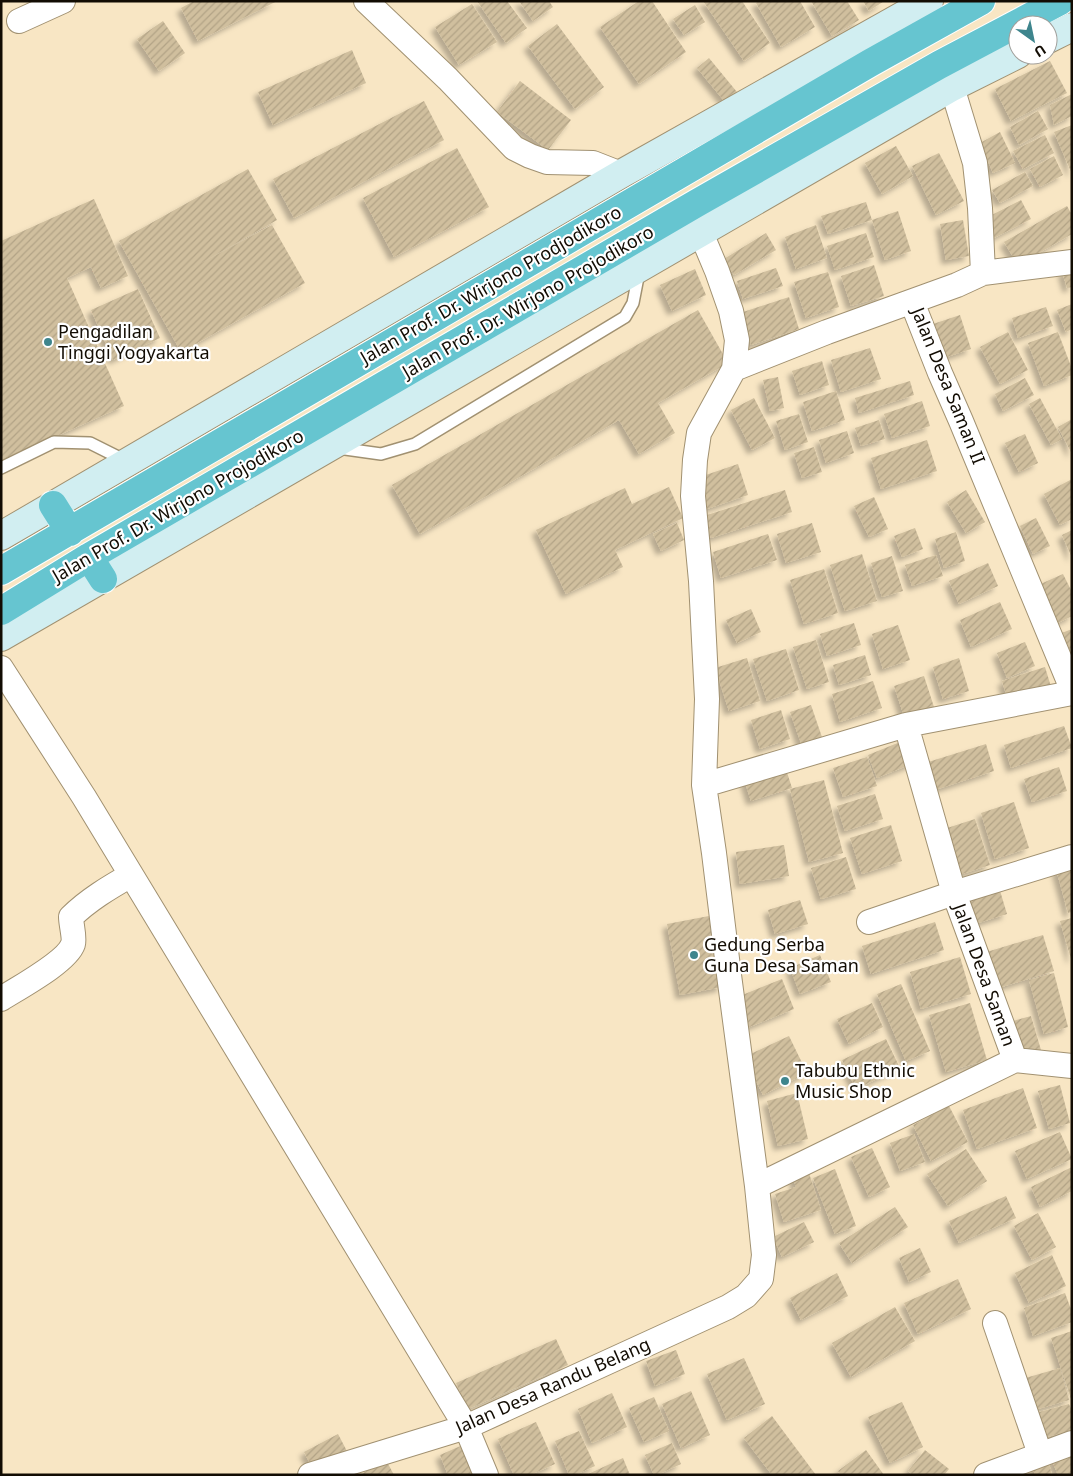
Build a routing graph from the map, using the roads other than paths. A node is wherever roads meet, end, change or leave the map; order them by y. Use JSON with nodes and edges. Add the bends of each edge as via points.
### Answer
{"nodes":[{"id":1,"x":63,"y":1,"type":"edge"},
{"id":2,"x":366,"y":1,"type":"edge"},
{"id":3,"x":981,"y":1,"type":"edge"},
{"id":4,"x":1060,"y":1,"type":"edge"},
{"id":5,"x":925,"y":2,"type":"edge"},
{"id":6,"x":19,"y":21,"type":"dead end"},
{"id":7,"x":1072,"y":27,"type":"edge"},
{"id":8,"x":1058,"y":34,"type":"edge"},
{"id":9,"x":1008,"y":59,"type":"edge"},
{"id":10,"x":952,"y":87,"type":"junction"},
{"id":11,"x":620,"y":174,"type":"junction"},
{"id":12,"x":701,"y":233,"type":"junction"},
{"id":13,"x":1072,"y":262,"type":"edge"},
{"id":14,"x":640,"y":268,"type":"junction"},
{"id":15,"x":983,"y":273,"type":"junction"},
{"id":16,"x":912,"y":302,"type":"junction"},
{"id":17,"x":734,"y":369,"type":"junction"},
{"id":18,"x":332,"y":447,"type":"junction"},
{"id":19,"x":128,"y":462,"type":"junction"},
{"id":20,"x":1,"y":468,"type":"edge"},
{"id":21,"x":53,"y":505,"type":"junction"},
{"id":22,"x":70,"y":532,"type":"junction"},
{"id":23,"x":1,"y":536,"type":"edge"},
{"id":24,"x":96,"y":568,"type":"junction"},
{"id":25,"x":1,"y":571,"type":"edge"},
{"id":26,"x":1,"y":611,"type":"edge"},
{"id":27,"x":1,"y":637,"type":"edge"},
{"id":28,"x":1,"y":668,"type":"edge"},
{"id":29,"x":1072,"y":691,"type":"edge"},
{"id":30,"x":906,"y":725,"type":"junction"},
{"id":31,"x":704,"y":785,"type":"junction"},
{"id":32,"x":1072,"y":857,"type":"edge"},
{"id":33,"x":131,"y":875,"type":"junction"},
{"id":34,"x":954,"y":893,"type":"junction"},
{"id":35,"x":869,"y":922,"type":"dead end"},
{"id":36,"x":1,"y":999,"type":"edge"},
{"id":37,"x":1015,"y":1060,"type":"junction"},
{"id":38,"x":1072,"y":1066,"type":"edge"},
{"id":39,"x":757,"y":1186,"type":"junction"},
{"id":40,"x":995,"y":1323,"type":"dead end"},
{"id":41,"x":466,"y":1427,"type":"junction"},
{"id":42,"x":1072,"y":1443,"type":"edge"},
{"id":43,"x":1040,"y":1454,"type":"junction"},
{"id":44,"x":310,"y":1475,"type":"edge"},
{"id":45,"x":486,"y":1475,"type":"edge"},
{"id":46,"x":986,"y":1475,"type":"edge"}],
"edges":[{"from":1,"to":6,"type":"street"},
{"from":2,"to":11,"type":"street","via":[[514,148],[547,162],[593,163]]},
{"from":3,"to":22,"type":"highway","name":"Jalan Prof. Dr. Wirjono Prodjodikoro"},
{"from":4,"to":24,"type":"highway","name":"Jalan Prof. Dr. Wirjono Projodikoro","via":[[939,65],[697,203]]},
{"from":5,"to":11,"type":"street"},
{"from":7,"to":8,"type":"street"},
{"from":9,"to":10,"type":"street"},
{"from":10,"to":12,"type":"street"},
{"from":10,"to":15,"type":"street","via":[[975,163]]},
{"from":11,"to":19,"type":"street"},
{"from":12,"to":14,"type":"street"},
{"from":12,"to":17,"type":"street","via":[[731,311],[737,340]]},
{"from":13,"to":15,"type":"street","name":"Jalan Desa Saman II"},
{"from":14,"to":18,"type":"street"},
{"from":14,"to":18,"type":"lane","via":[[633,302],[625,317],[415,444],[381,454]]},
{"from":15,"to":16,"type":"street","name":"Jalan Desa Saman II"},
{"from":16,"to":17,"type":"street"},
{"from":16,"to":29,"type":"street","name":"Jalan Desa Saman II"},
{"from":17,"to":31,"type":"street","name":"Jalan Desa Randu Belang","via":[[699,433],[695,460],[693,496],[707,699]]},
{"from":18,"to":24,"type":"street"},
{"from":19,"to":20,"type":"lane","via":[[90,442],[54,442]]},
{"from":19,"to":21,"type":"street"},
{"from":21,"to":22,"type":"highway"},
{"from":21,"to":23,"type":"street"},
{"from":22,"to":25,"type":"highway","name":"Jalan Prof. Dr. Wirjono Prodjodikoro"},
{"from":24,"to":26,"type":"highway","name":"Jalan Prof. Dr. Wirjono Projodikoro"},
{"from":24,"to":27,"type":"street"},
{"from":28,"to":33,"type":"street"},
{"from":29,"to":30,"type":"street"},
{"from":30,"to":31,"type":"street"},
{"from":30,"to":34,"type":"street"},
{"from":31,"to":39,"type":"street","name":"Jalan Desa Randu Belang"},
{"from":32,"to":34,"type":"street","name":"Jalan Desa Saman"},
{"from":33,"to":36,"type":"street","via":[[71,916],[74,942],[61,959]]},
{"from":33,"to":41,"type":"street"},
{"from":34,"to":35,"type":"street"},
{"from":34,"to":37,"type":"street","name":"Jalan Desa Saman"},
{"from":37,"to":38,"type":"street"},
{"from":37,"to":39,"type":"street"},
{"from":39,"to":41,"type":"street","name":"Jalan Desa Randu Belang","via":[[764,1255],[761,1279],[746,1296]]},
{"from":40,"to":43,"type":"street"},
{"from":41,"to":44,"type":"street","name":"Jalan Desa Randu Belang"},
{"from":41,"to":45,"type":"street"},
{"from":42,"to":43,"type":"street"},
{"from":43,"to":46,"type":"street"}]}
